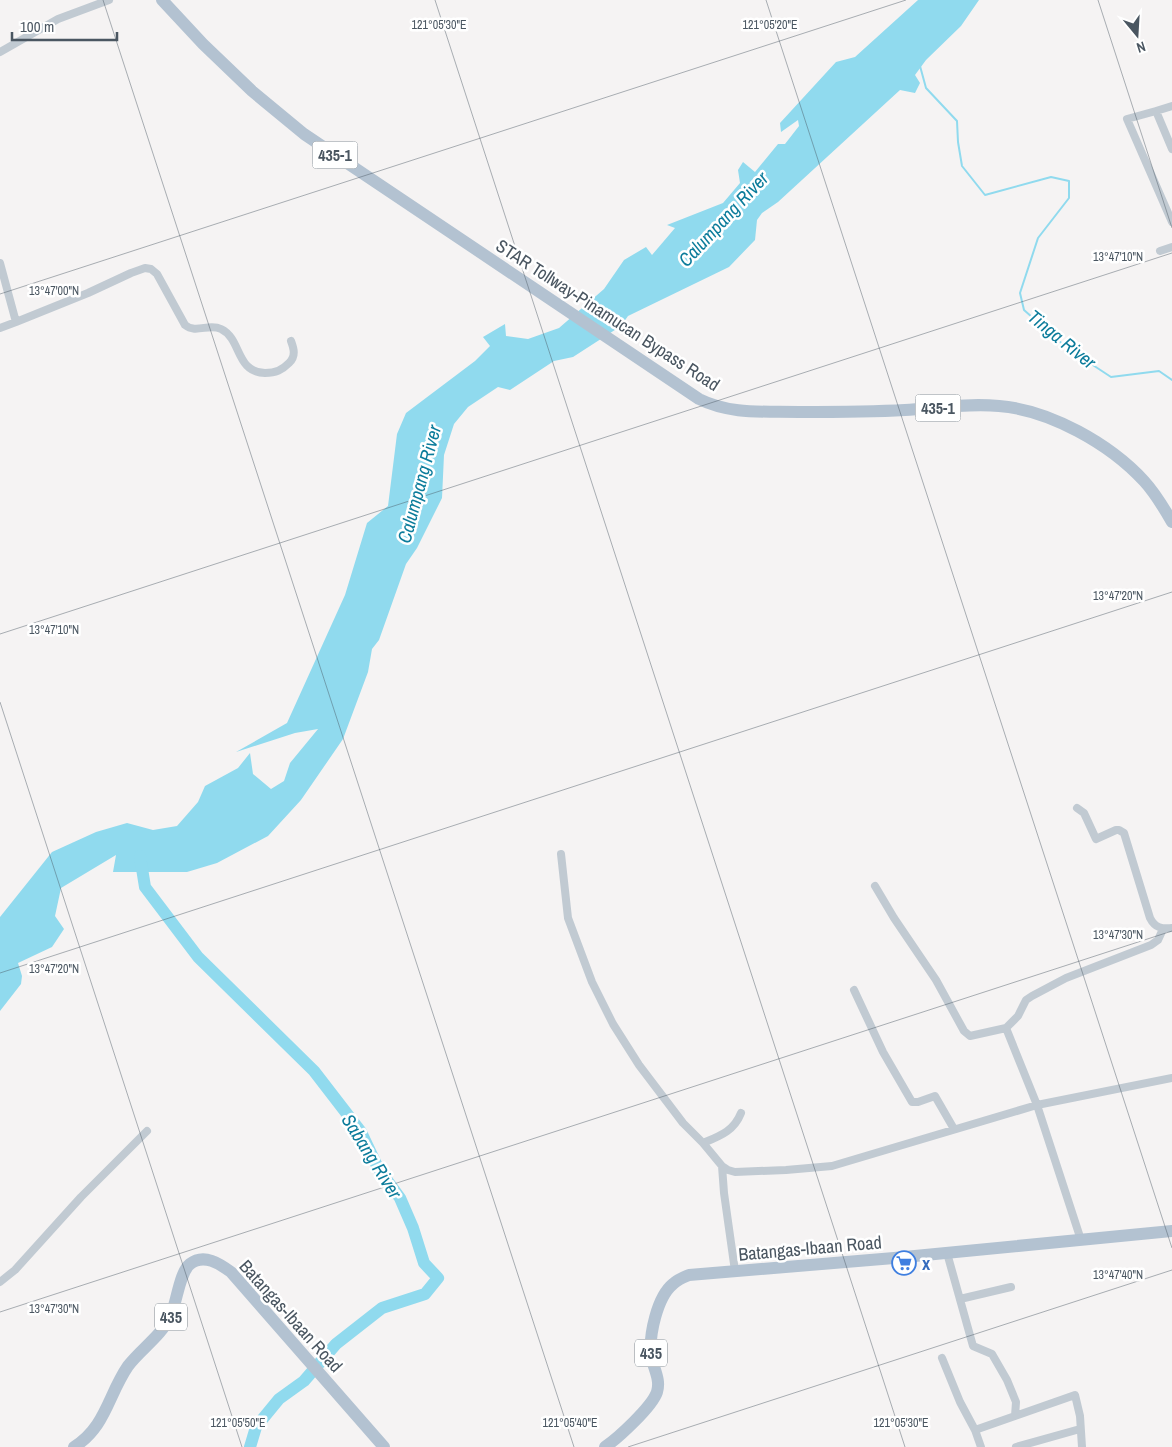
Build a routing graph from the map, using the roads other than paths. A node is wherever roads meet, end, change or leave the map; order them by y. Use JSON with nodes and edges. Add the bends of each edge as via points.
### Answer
{"nodes":[{"id":1,"x":109,"y":0,"type":"edge"},
{"id":2,"x":162,"y":0,"type":"edge"},
{"id":3,"x":0,"y":52,"type":"edge"},
{"id":4,"x":1172,"y":106,"type":"edge"},
{"id":5,"x":1156,"y":111,"type":"junction"},
{"id":6,"x":1172,"y":149,"type":"edge"},
{"id":7,"x":1172,"y":222,"type":"edge"},
{"id":8,"x":1172,"y":247,"type":"edge"},
{"id":9,"x":1160,"y":251,"type":"dead end"},
{"id":10,"x":0,"y":263,"type":"edge"},
{"id":11,"x":16,"y":322,"type":"junction"},
{"id":12,"x":0,"y":328,"type":"edge"},
{"id":13,"x":292,"y":341,"type":"dead end"},
{"id":14,"x":1172,"y":522,"type":"edge"},
{"id":15,"x":1077,"y":808,"type":"dead end"},
{"id":16,"x":562,"y":854,"type":"dead end"},
{"id":17,"x":875,"y":886,"type":"dead end"},
{"id":18,"x":1172,"y":928,"type":"edge"},
{"id":19,"x":1163,"y":929,"type":"junction"},
{"id":20,"x":854,"y":990,"type":"dead end"},
{"id":21,"x":1006,"y":1028,"type":"junction"},
{"id":22,"x":1172,"y":1078,"type":"edge"},
{"id":23,"x":1037,"y":1105,"type":"junction"},
{"id":24,"x":741,"y":1113,"type":"dead end"},
{"id":25,"x":954,"y":1129,"type":"junction"},
{"id":26,"x":147,"y":1131,"type":"dead end"},
{"id":27,"x":703,"y":1143,"type":"junction"},
{"id":28,"x":722,"y":1166,"type":"junction"},
{"id":29,"x":1172,"y":1231,"type":"edge"},
{"id":30,"x":1081,"y":1240,"type":"junction"},
{"id":31,"x":947,"y":1252,"type":"junction"},
{"id":32,"x":735,"y":1271,"type":"junction"},
{"id":33,"x":8,"y":1276,"type":"junction"},
{"id":34,"x":0,"y":1282,"type":"edge"},
{"id":35,"x":0,"y":1287,"type":"edge"},
{"id":36,"x":1011,"y":1287,"type":"dead end"},
{"id":37,"x":960,"y":1299,"type":"junction"},
{"id":38,"x":942,"y":1358,"type":"dead end"},
{"id":39,"x":1015,"y":1416,"type":"junction"},
{"id":40,"x":1080,"y":1429,"type":"junction"},
{"id":41,"x":975,"y":1430,"type":"junction"},
{"id":42,"x":74,"y":1447,"type":"edge"},
{"id":43,"x":384,"y":1447,"type":"edge"},
{"id":44,"x":605,"y":1447,"type":"edge"},
{"id":45,"x":981,"y":1447,"type":"edge"},
{"id":46,"x":1016,"y":1447,"type":"edge"},
{"id":47,"x":1082,"y":1447,"type":"edge"}],
"edges":[{"from":1,"to":3,"type":"street","via":[[58,19]]},
{"from":2,"to":14,"type":"main road","name":"STAR Tollway-Pinamucan Bypass Road","number":"435-1","via":[[252,91],[304,134],[714,407],[734,411],[854,413],[972,406],[1022,409],[1067,426],[1128,466],[1145,482]]},
{"from":4,"to":5,"type":"street"},
{"from":5,"to":6,"type":"street"},
{"from":5,"to":7,"type":"street","via":[[1127,119]]},
{"from":8,"to":9,"type":"street"},
{"from":10,"to":11,"type":"street"},
{"from":11,"to":12,"type":"street"},
{"from":11,"to":13,"type":"street","via":[[145,268],[157,274],[184,325],[190,329],[220,328],[227,333],[245,364],[253,371],[274,373],[283,369],[293,360]]},
{"from":15,"to":19,"type":"street","via":[[1084,813],[1096,838],[1116,830],[1124,833],[1152,923]]},
{"from":16,"to":27,"type":"street","via":[[568,918],[592,982],[624,1042],[682,1123]]},
{"from":17,"to":21,"type":"street","via":[[936,980],[964,1031],[970,1036]]},
{"from":18,"to":19,"type":"street"},
{"from":19,"to":21,"type":"street","via":[[1158,940],[1151,945],[1066,978],[1028,998],[1018,1016]]},
{"from":20,"to":25,"type":"street","via":[[883,1052],[912,1102],[935,1096]]},
{"from":21,"to":23,"type":"street"},
{"from":22,"to":23,"type":"street"},
{"from":23,"to":25,"type":"street"},
{"from":23,"to":30,"type":"street"},
{"from":24,"to":27,"type":"street","via":[[732,1128]]},
{"from":25,"to":28,"type":"street","via":[[832,1166],[735,1172]]},
{"from":26,"to":33,"type":"street"},
{"from":27,"to":28,"type":"street"},
{"from":28,"to":32,"type":"street"},
{"from":29,"to":30,"type":"main road","name":"Batangas-Ibaan Road","number":"435"},
{"from":30,"to":31,"type":"main road","name":"Batangas-Ibaan Road","number":"435"},
{"from":31,"to":32,"type":"main road","name":"Batangas-Ibaan Road","number":"435"},
{"from":31,"to":37,"type":"street"},
{"from":32,"to":44,"type":"main road","name":"Batangas-Ibaan Road","number":"435","via":[[690,1275],[667,1290],[655,1315],[651,1349],[659,1384],[657,1392],[650,1404]]},
{"from":33,"to":34,"type":"street"},
{"from":33,"to":35,"type":"street"},
{"from":36,"to":37,"type":"street"},
{"from":37,"to":39,"type":"street","via":[[973,1346],[992,1354],[1016,1402]]},
{"from":38,"to":41,"type":"street"},
{"from":39,"to":40,"type":"street","via":[[1075,1395]]},
{"from":39,"to":41,"type":"street"},
{"from":40,"to":46,"type":"street"},
{"from":40,"to":47,"type":"street"},
{"from":41,"to":45,"type":"street"},
{"from":42,"to":43,"type":"main road","name":"Batangas-Ibaan Road","number":"435","via":[[86,1440],[96,1427],[127,1368],[169,1321],[183,1276],[190,1264],[201,1260],[217,1262],[231,1272]]}]}
